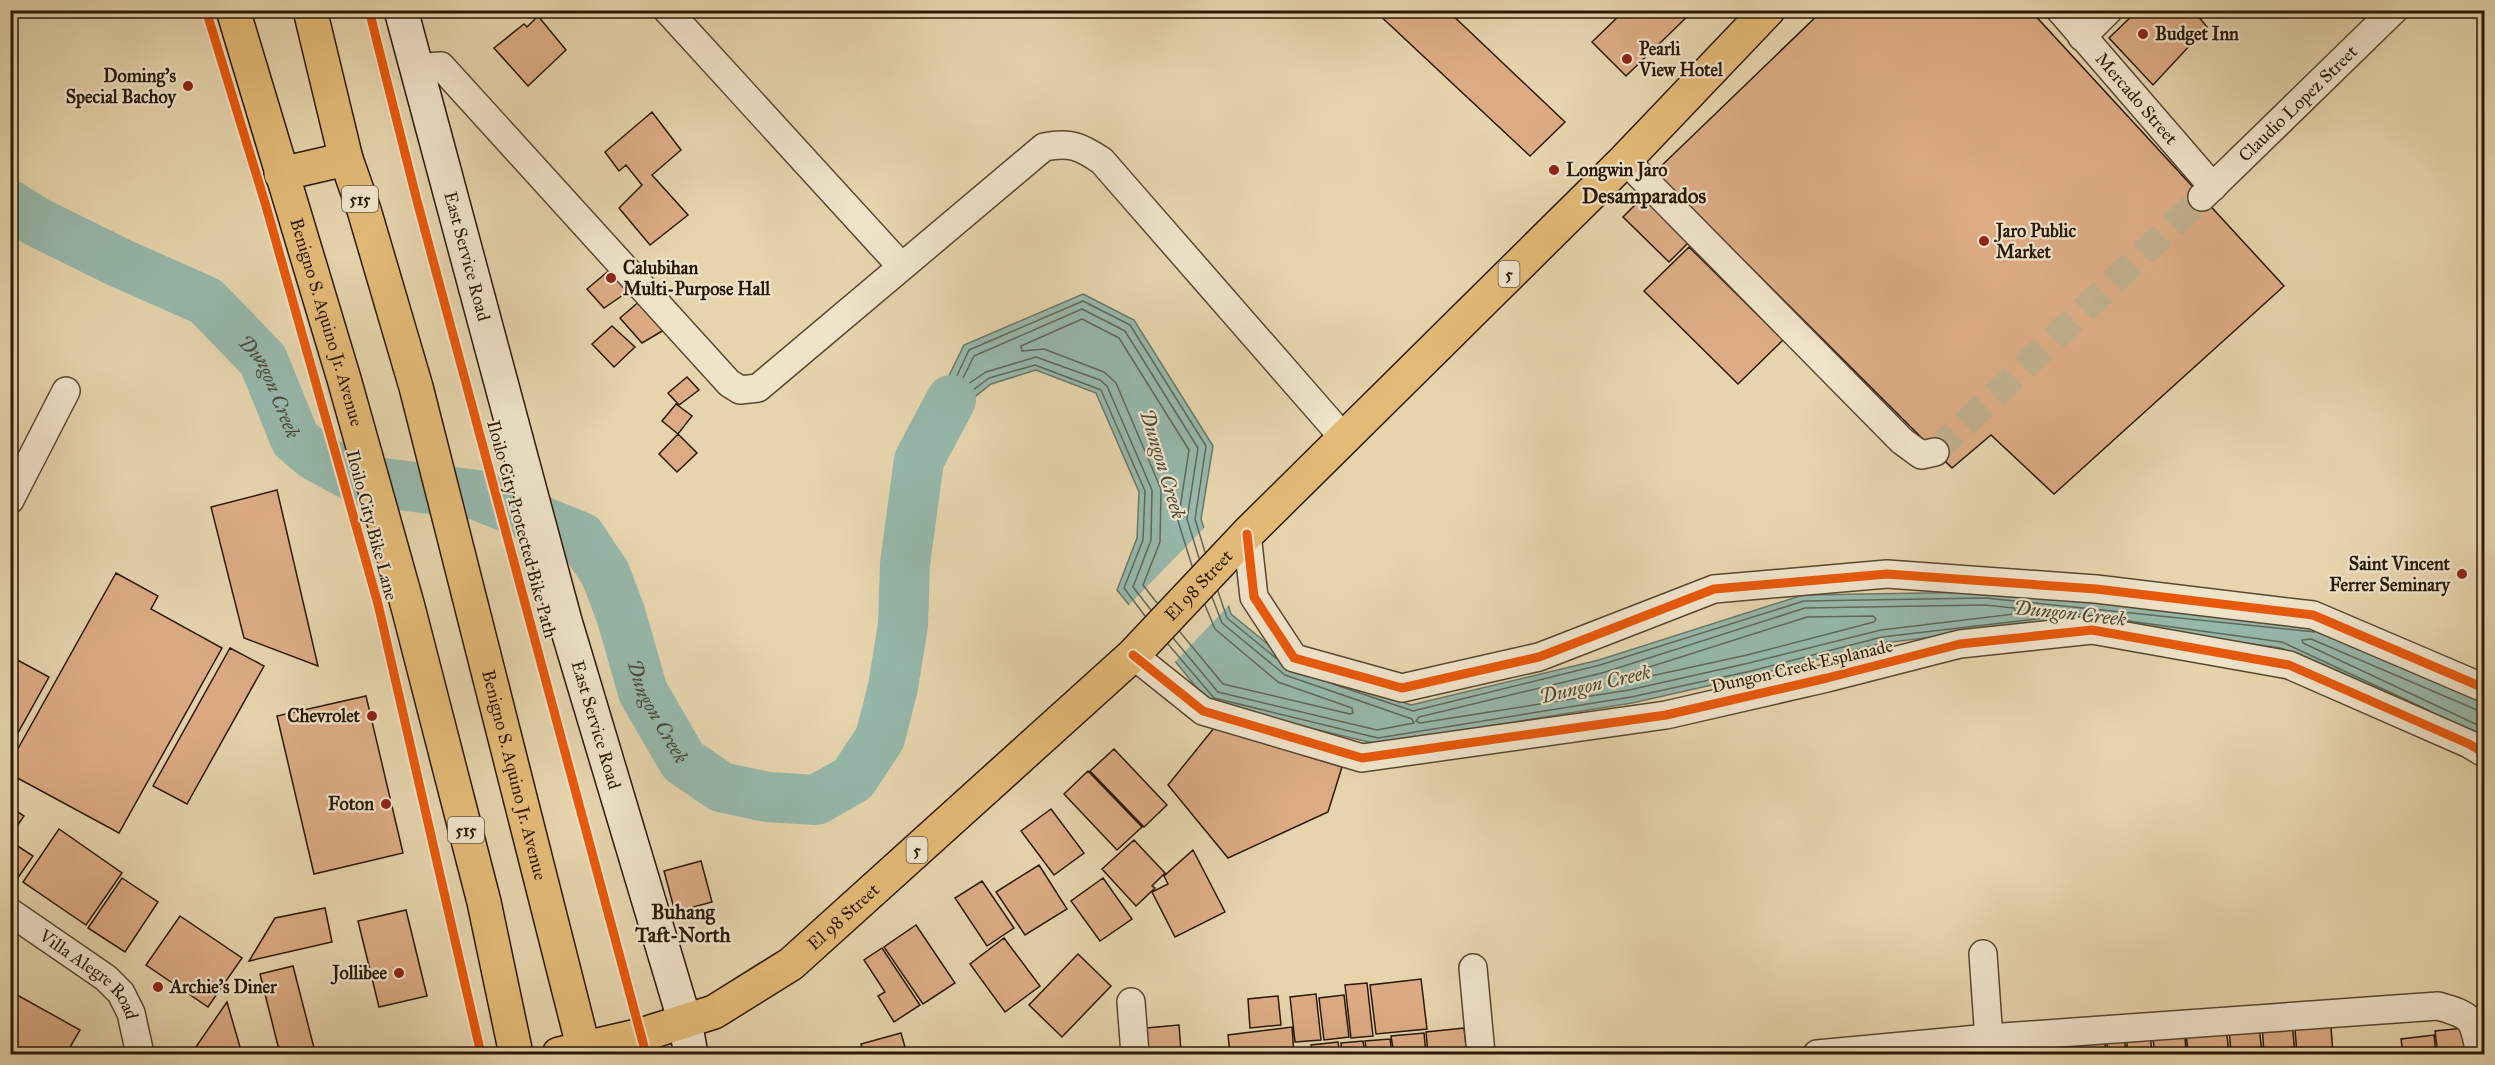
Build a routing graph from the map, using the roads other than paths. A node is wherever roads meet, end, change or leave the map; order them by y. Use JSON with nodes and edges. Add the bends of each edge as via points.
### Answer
{"nodes":[{"id":1,"x":233,"y":10,"type":"edge"},
{"id":2,"x":310,"y":10,"type":"edge"},
{"id":3,"x":401,"y":10,"type":"edge"},
{"id":4,"x":667,"y":10,"type":"edge"},
{"id":5,"x":1768,"y":10,"type":"edge"},
{"id":6,"x":2060,"y":10,"type":"edge"},
{"id":7,"x":2109,"y":10,"type":"edge"},
{"id":8,"x":2394,"y":10,"type":"edge"},
{"id":9,"x":2082,"y":37,"type":"junction"},
{"id":10,"x":417,"y":73,"type":"junction"},
{"id":11,"x":346,"y":159,"type":"junction"},
{"id":12,"x":1625,"y":160,"type":"junction"},
{"id":13,"x":281,"y":174,"type":"junction"},
{"id":14,"x":2208,"y":192,"type":"joint"},
{"id":15,"x":901,"y":266,"type":"junction"},
{"id":16,"x":66,"y":391,"type":"dead end"},
{"id":17,"x":1344,"y":437,"type":"junction"},
{"id":18,"x":1928,"y":453,"type":"dead end"},
{"id":19,"x":10,"y":500,"type":"edge"},
{"id":20,"x":1247,"y":534,"type":"junction"},
{"id":21,"x":1133,"y":655,"type":"junction"},
{"id":22,"x":2484,"y":688,"type":"edge"},
{"id":23,"x":2484,"y":753,"type":"edge"},
{"id":24,"x":10,"y":912,"type":"edge"},
{"id":25,"x":1983,"y":954,"type":"dead end"},
{"id":26,"x":1473,"y":968,"type":"dead end"},
{"id":27,"x":1131,"y":1002,"type":"dead end"},
{"id":28,"x":685,"y":1022,"type":"junction"},
{"id":29,"x":1989,"y":1046,"type":"edge"},
{"id":30,"x":576,"y":1053,"type":"edge"},
{"id":31,"x":140,"y":1054,"type":"edge"},
{"id":32,"x":516,"y":1054,"type":"edge"},
{"id":33,"x":691,"y":1054,"type":"edge"},
{"id":34,"x":1135,"y":1054,"type":"edge"},
{"id":35,"x":1481,"y":1054,"type":"edge"},
{"id":36,"x":1817,"y":1054,"type":"edge"},
{"id":37,"x":2480,"y":1054,"type":"edge"}],
"edges":[{"from":1,"to":13,"type":"main road","name":"Benigno S. Aquino Jr. Avenue","number":"515"},
{"from":2,"to":11,"type":"main road","name":"Benigno S. Aquino Jr. Avenue","number":"515"},
{"from":3,"to":10,"type":"street","name":"East Service Road"},
{"from":4,"to":15,"type":"street"},
{"from":5,"to":12,"type":"main road","name":"El 98 Street","number":"5"},
{"from":6,"to":9,"type":"street","name":"Mercado Street"},
{"from":7,"to":9,"type":"street"},
{"from":8,"to":14,"type":"street","name":"Claudio Lopez Street"},
{"from":9,"to":14,"type":"street","name":"Mercado Street"},
{"from":10,"to":15,"type":"street","via":[[426,67],[441,66],[729,383],[740,390],[758,388]]},
{"from":10,"to":28,"type":"street","name":"East Service Road","via":[[564,621]]},
{"from":11,"to":13,"type":"main road"},
{"from":11,"to":30,"type":"main road","name":"Benigno S. Aquino Jr. Avenue","number":"515","via":[[416,387]]},
{"from":12,"to":17,"type":"main road","name":"El 98 Street","number":"5"},
{"from":12,"to":18,"type":"street","via":[[1902,441]]},
{"from":13,"to":32,"type":"main road","name":"Benigno S. Aquino Jr. Avenue","number":"515","via":[[408,607],[484,902]]},
{"from":15,"to":17,"type":"street","via":[[1044,147],[1064,143],[1084,148],[1102,161]]},
{"from":16,"to":19,"type":"street"},
{"from":17,"to":20,"type":"main road","name":"El 98 Street","number":"5"},
{"from":20,"to":21,"type":"main road","name":"El 98 Street","number":"5"},
{"from":20,"to":22,"type":"street","via":[[1254,597],[1294,658],[1402,688],[1539,657],[1714,590],[1887,574],[2096,589],[2313,615]]},
{"from":21,"to":23,"type":"street","name":"Dungon Creek Esplanade","via":[[1203,711],[1362,758],[1666,715],[1960,644],[2092,630],[2289,665]]},
{"from":21,"to":28,"type":"main road","name":"El 98 Street","number":"5","via":[[791,964],[714,1012]]},
{"from":24,"to":31,"type":"street","name":"Villa Alegre Road","via":[[106,978],[121,993],[131,1013]]},
{"from":25,"to":29,"type":"street"},
{"from":26,"to":35,"type":"street"},
{"from":27,"to":34,"type":"street"},
{"from":28,"to":30,"type":"main road","name":"El 98 Street","number":"5"},
{"from":28,"to":33,"type":"street","name":"East Service Road"},
{"from":29,"to":36,"type":"street"},
{"from":29,"to":37,"type":"street","via":[[2438,1006],[2461,1012],[2474,1024]]}]}
